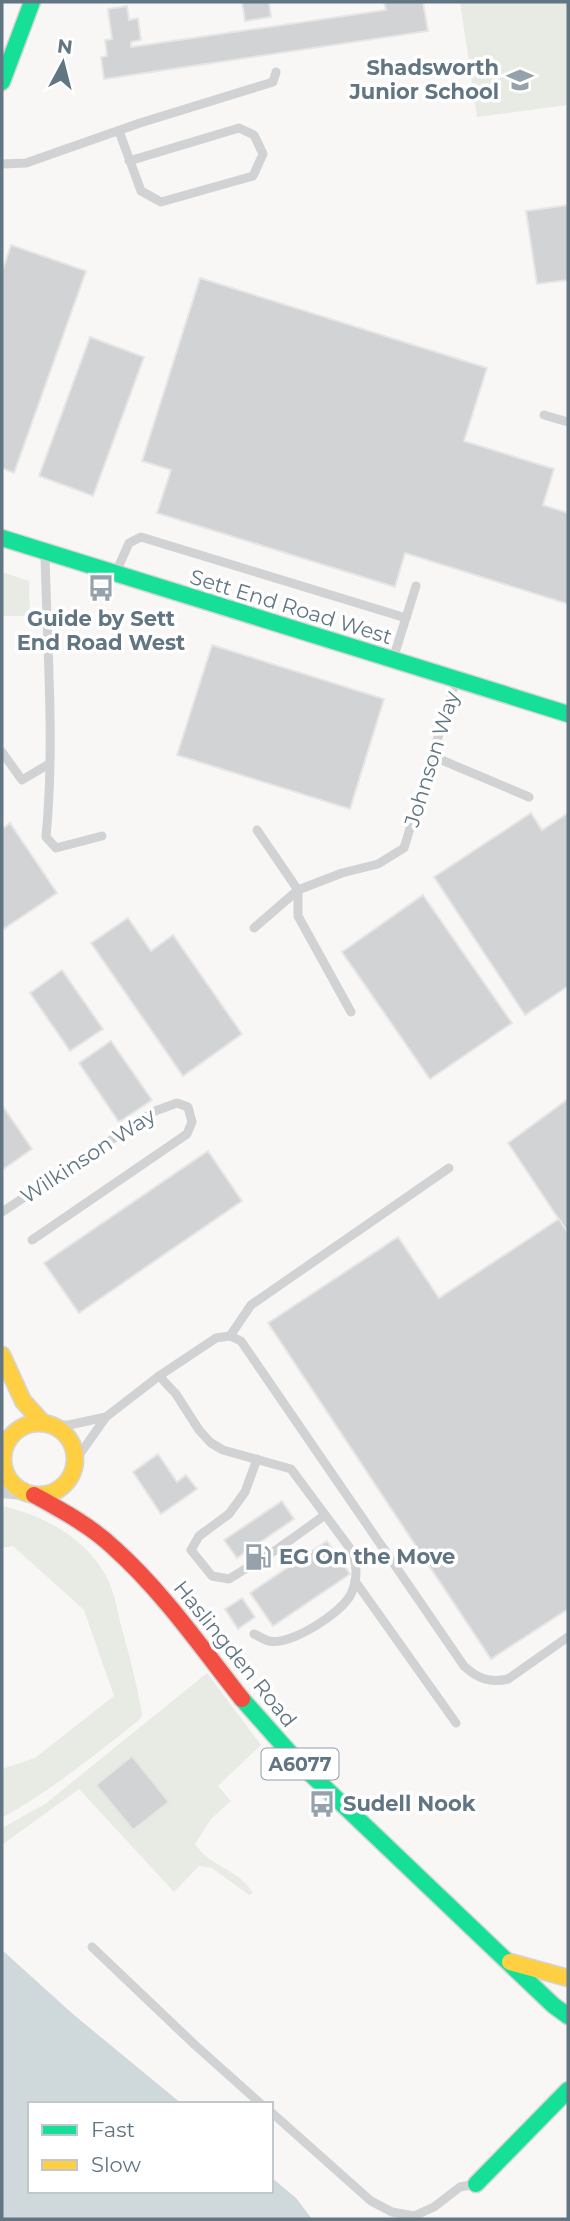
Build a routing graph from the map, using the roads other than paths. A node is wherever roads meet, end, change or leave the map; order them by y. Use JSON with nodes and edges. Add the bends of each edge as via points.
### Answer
{"nodes":[{"id":1,"x":32,"y":2,"type":"edge"},
{"id":2,"x":276,"y":72,"type":"dead end"},
{"id":3,"x":2,"y":82,"type":"edge"},
{"id":4,"x":119,"y":131,"type":"junction"},
{"id":5,"x":129,"y":161,"type":"junction"},
{"id":6,"x":2,"y":164,"type":"edge"},
{"id":7,"x":544,"y":415,"type":"dead end"},
{"id":8,"x":568,"y":422,"type":"edge"},
{"id":9,"x":2,"y":538,"type":"edge"},
{"id":10,"x":44,"y":551,"type":"junction"},
{"id":11,"x":116,"y":574,"type":"junction"},
{"id":12,"x":416,"y":586,"type":"dead end"},
{"id":13,"x":406,"y":618,"type":"junction"},
{"id":14,"x":393,"y":660,"type":"junction"},
{"id":15,"x":456,"y":680,"type":"junction"},
{"id":16,"x":568,"y":714,"type":"edge"},
{"id":17,"x":2,"y":752,"type":"edge"},
{"id":18,"x":432,"y":757,"type":"junction"},
{"id":19,"x":49,"y":764,"type":"junction"},
{"id":20,"x":529,"y":797,"type":"dead end"},
{"id":21,"x":257,"y":830,"type":"dead end"},
{"id":22,"x":102,"y":836,"type":"dead end"},
{"id":23,"x":298,"y":890,"type":"junction"},
{"id":24,"x":254,"y":928,"type":"dead end"},
{"id":25,"x":351,"y":1012,"type":"dead end"},
{"id":26,"x":449,"y":1168,"type":"dead end"},
{"id":27,"x":2,"y":1212,"type":"edge"},
{"id":28,"x":32,"y":1240,"type":"dead end"},
{"id":29,"x":230,"y":1336,"type":"junction"},
{"id":30,"x":4,"y":1361,"type":"edge"},
{"id":31,"x":159,"y":1376,"type":"junction"},
{"id":32,"x":106,"y":1417,"type":"junction"},
{"id":33,"x":47,"y":1424,"type":"junction"},
{"id":34,"x":4,"y":1446,"type":"edge"},
{"id":35,"x":257,"y":1459,"type":"junction"},
{"id":36,"x":74,"y":1462,"type":"junction"},
{"id":37,"x":81,"y":1486,"type":"dead end"},
{"id":38,"x":2,"y":1489,"type":"edge"},
{"id":39,"x":29,"y":1493,"type":"junction"},
{"id":40,"x":96,"y":1514,"type":"dead end"},
{"id":41,"x":325,"y":1515,"type":"junction"},
{"id":42,"x":113,"y":1546,"type":"junction"},
{"id":43,"x":355,"y":1581,"type":"junction"},
{"id":44,"x":254,"y":1634,"type":"dead end"},
{"id":45,"x":568,"y":1637,"type":"edge"},
{"id":46,"x":456,"y":1723,"type":"dead end"},
{"id":47,"x":92,"y":1947,"type":"dead end"},
{"id":48,"x":507,"y":1962,"type":"junction"},
{"id":49,"x":568,"y":1978,"type":"edge"},
{"id":50,"x":568,"y":2017,"type":"edge"},
{"id":51,"x":568,"y":2090,"type":"edge"},
{"id":52,"x":259,"y":2102,"type":"edge"},
{"id":53,"x":273,"y":2114,"type":"edge"},
{"id":54,"x":476,"y":2184,"type":"joint"}],
"edges":[{"from":1,"to":3,"type":"main road"},
{"from":2,"to":4,"type":"lane","via":[[273,82]]},
{"from":4,"to":5,"type":"lane"},
{"from":4,"to":6,"type":"lane","via":[[26,163]]},
{"from":5,"to":5,"type":"lane","via":[[141,191],[161,202],[253,176],[263,154],[254,135],[239,128]]},
{"from":7,"to":8,"type":"lane"},
{"from":9,"to":10,"type":"main road","name":"Sett End Road West"},
{"from":10,"to":11,"type":"main road","name":"Sett End Road West"},
{"from":10,"to":19,"type":"lane"},
{"from":11,"to":13,"type":"lane","via":[[129,543],[141,537]]},
{"from":11,"to":14,"type":"main road","name":"Sett End Road West"},
{"from":12,"to":13,"type":"lane"},
{"from":13,"to":14,"type":"lane"},
{"from":14,"to":15,"type":"main road","name":"Sett End Road West"},
{"from":15,"to":16,"type":"main road","name":"Sett End Road West"},
{"from":15,"to":18,"type":"lane","name":"Johnson Way"},
{"from":17,"to":19,"type":"lane","via":[[22,780]]},
{"from":18,"to":20,"type":"lane"},
{"from":18,"to":23,"type":"lane","name":"Johnson Way","via":[[404,848],[378,864]]},
{"from":19,"to":22,"type":"lane","via":[[46,837],[56,848]]},
{"from":21,"to":23,"type":"lane"},
{"from":23,"to":24,"type":"lane","name":"Johnson Way"},
{"from":23,"to":25,"type":"lane","via":[[298,916]]},
{"from":26,"to":29,"type":"lane","via":[[251,1305]]},
{"from":27,"to":28,"type":"lane","name":"Wilkinson Way","via":[[155,1111],[177,1103],[187,1107],[192,1122],[187,1133]]},
{"from":29,"to":31,"type":"lane","via":[[216,1338]]},
{"from":29,"to":45,"type":"lane","via":[[242,1341],[474,1676],[508,1679]]},
{"from":30,"to":33,"type":"main road","number":"A6077","via":[[24,1402]]},
{"from":30,"to":34,"type":"main road","number":"A6077"},
{"from":31,"to":32,"type":"lane"},
{"from":31,"to":35,"type":"lane","via":[[211,1443]]},
{"from":32,"to":33,"type":"lane","via":[[69,1425]]},
{"from":32,"to":36,"type":"lane"},
{"from":33,"to":34,"type":"main road","via":[[21,1428]]},
{"from":33,"to":36,"type":"main road","number":"A6077","via":[[69,1439]]},
{"from":34,"to":39,"type":"main road","number":"A6077","via":[[4,1467],[14,1486]]},
{"from":35,"to":41,"type":"lane","via":[[292,1469]]},
{"from":35,"to":41,"type":"lane","via":[[245,1492],[229,1514],[199,1536],[191,1550],[212,1576],[229,1579]]},
{"from":36,"to":37,"type":"main road","number":"A6077"},
{"from":36,"to":39,"type":"main road","via":[[65,1484],[56,1491]]},
{"from":38,"to":39,"type":"street"},
{"from":39,"to":42,"type":"main road","name":"Haslingden Road","number":"A6077"},
{"from":40,"to":42,"type":"main road","name":"Haslingden Road","number":"A6077"},
{"from":41,"to":43,"type":"lane","via":[[352,1551]]},
{"from":42,"to":48,"type":"main road","name":"Haslingden Road","number":"A6077","via":[[165,1600],[283,1747]]},
{"from":43,"to":44,"type":"lane","via":[[339,1609],[298,1635],[268,1641]]},
{"from":43,"to":46,"type":"lane"},
{"from":47,"to":52,"type":"lane"},
{"from":48,"to":49,"type":"main road","name":"Haslingden Road","number":"A6077"},
{"from":48,"to":50,"type":"main road","name":"Haslingden Road","number":"A6077"},
{"from":51,"to":54,"type":"main road"},
{"from":53,"to":54,"type":"lane","via":[[371,2201],[392,2213],[414,2216],[460,2188]]}]}
